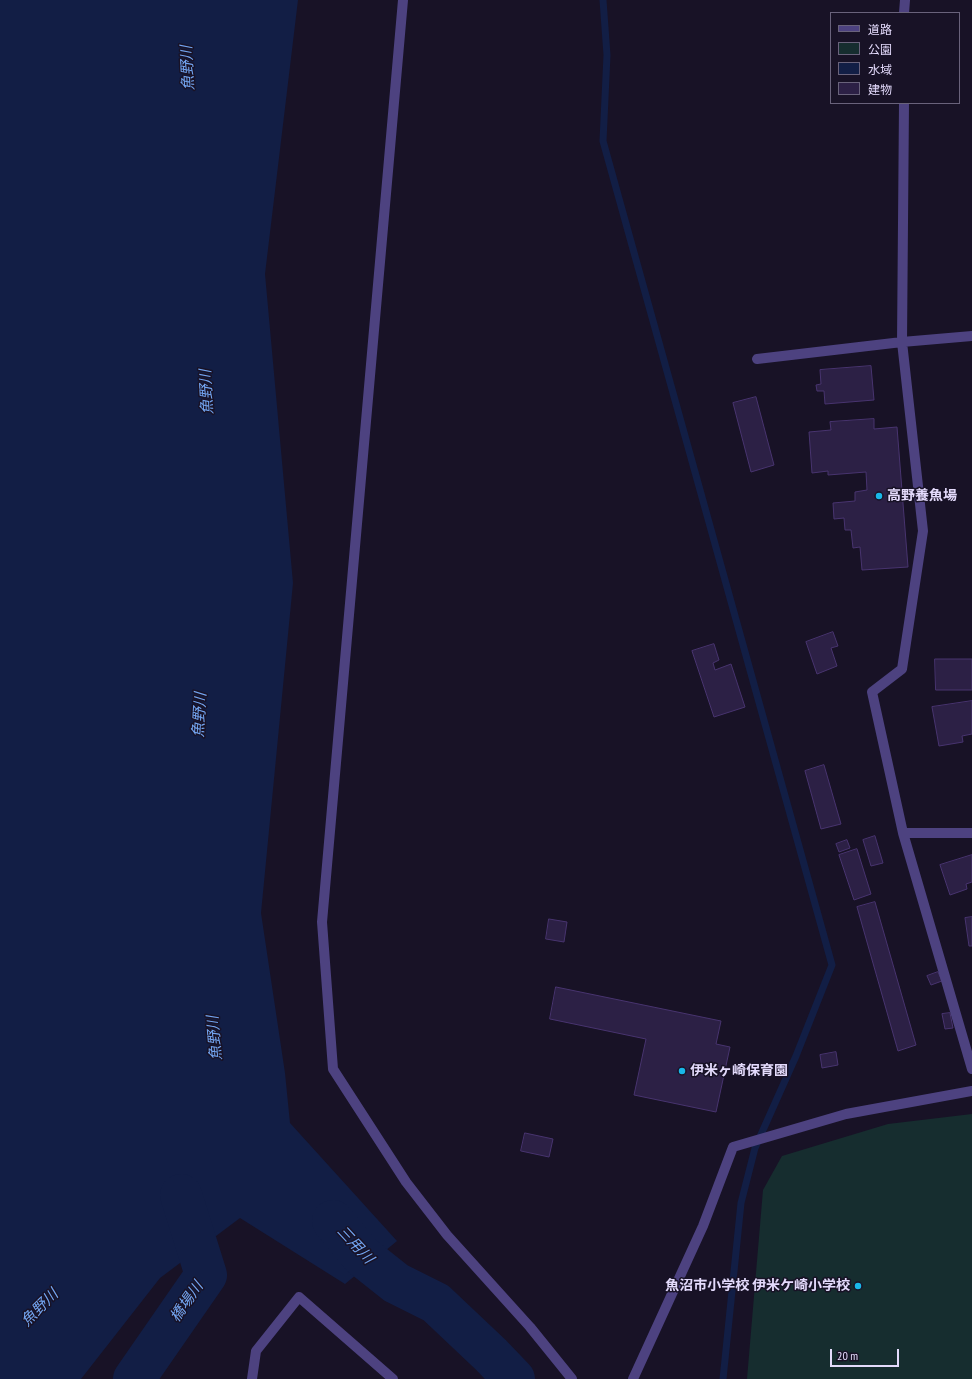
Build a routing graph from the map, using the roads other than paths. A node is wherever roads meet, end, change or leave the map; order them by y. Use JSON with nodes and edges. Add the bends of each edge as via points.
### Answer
{"nodes":[{"id":1,"x":402,"y":0,"type":"edge"},
{"id":2,"x":905,"y":0,"type":"edge"},
{"id":3,"x":904,"y":12,"type":"edge"},
{"id":4,"x":904,"y":104,"type":"edge"},
{"id":5,"x":972,"y":336,"type":"edge"},
{"id":6,"x":902,"y":342,"type":"junction"},
{"id":7,"x":757,"y":360,"type":"dead end"},
{"id":8,"x":903,"y":833,"type":"junction"},
{"id":9,"x":972,"y":833,"type":"edge"},
{"id":10,"x":972,"y":1069,"type":"edge"},
{"id":11,"x":972,"y":1091,"type":"edge"},
{"id":12,"x":252,"y":1379,"type":"edge"},
{"id":13,"x":392,"y":1379,"type":"edge"},
{"id":14,"x":572,"y":1379,"type":"edge"},
{"id":15,"x":633,"y":1379,"type":"edge"}],
"edges":[{"from":1,"to":14,"type":"street","via":[[322,922],[333,1070],[406,1182],[447,1235],[530,1327]]},
{"from":2,"to":3,"type":"street"},
{"from":4,"to":6,"type":"street"},
{"from":5,"to":6,"type":"street"},
{"from":6,"to":7,"type":"street"},
{"from":6,"to":8,"type":"street","via":[[923,531],[902,669],[872,692]]},
{"from":8,"to":9,"type":"street"},
{"from":8,"to":10,"type":"street"},
{"from":11,"to":15,"type":"street","via":[[846,1114],[733,1147],[703,1226]]},
{"from":12,"to":13,"type":"street","via":[[256,1351],[299,1297]]}]}
